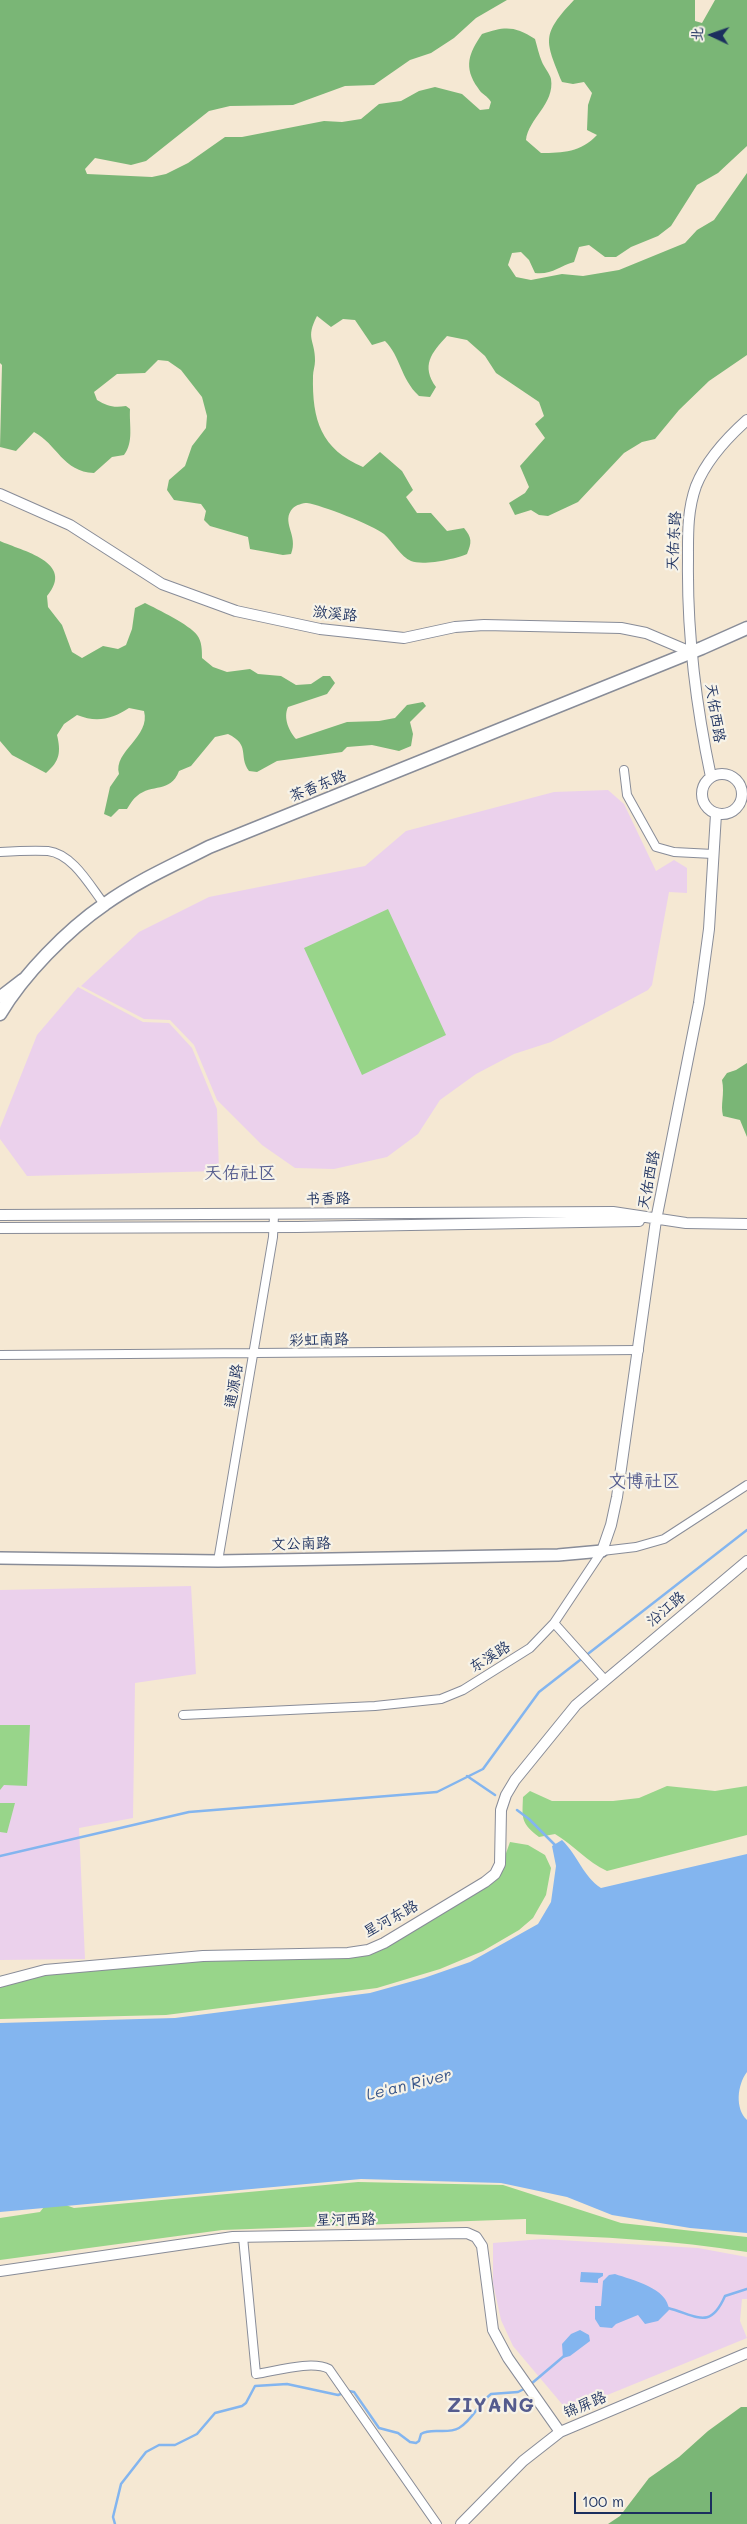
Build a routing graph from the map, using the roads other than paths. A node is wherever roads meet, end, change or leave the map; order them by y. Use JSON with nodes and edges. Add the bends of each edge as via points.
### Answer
{"nodes":[{"id":1,"x":747,"y":420,"type":"edge"},
{"id":2,"x":0,"y":494,"type":"edge"},
{"id":3,"x":747,"y":628,"type":"edge"},
{"id":4,"x":691,"y":652,"type":"junction"},
{"id":5,"x":624,"y":770,"type":"dead end"},
{"id":6,"x":711,"y":778,"type":"junction"},
{"id":7,"x":745,"y":797,"type":"edge"},
{"id":8,"x":716,"y":814,"type":"junction"},
{"id":9,"x":0,"y":852,"type":"edge"},
{"id":10,"x":713,"y":854,"type":"junction"},
{"id":11,"x":104,"y":904,"type":"junction"},
{"id":12,"x":25,"y":977,"type":"junction"},
{"id":13,"x":0,"y":997,"type":"edge"},
{"id":14,"x":0,"y":1014,"type":"edge"},
{"id":15,"x":0,"y":1215,"type":"edge"},
{"id":16,"x":274,"y":1215,"type":"junction"},
{"id":17,"x":656,"y":1220,"type":"junction"},
{"id":18,"x":747,"y":1224,"type":"edge"},
{"id":19,"x":274,"y":1226,"type":"junction"},
{"id":20,"x":0,"y":1228,"type":"edge"},
{"id":21,"x":639,"y":1350,"type":"junction"},
{"id":22,"x":254,"y":1354,"type":"junction"},
{"id":23,"x":0,"y":1355,"type":"edge"},
{"id":24,"x":747,"y":1485,"type":"edge"},
{"id":25,"x":602,"y":1551,"type":"junction"},
{"id":26,"x":0,"y":1558,"type":"edge"},
{"id":27,"x":218,"y":1561,"type":"junction"},
{"id":28,"x":747,"y":1561,"type":"edge"},
{"id":29,"x":554,"y":1623,"type":"junction"},
{"id":30,"x":605,"y":1680,"type":"junction"},
{"id":31,"x":183,"y":1715,"type":"dead end"},
{"id":32,"x":0,"y":1982,"type":"edge"},
{"id":33,"x":243,"y":2237,"type":"junction"},
{"id":34,"x":0,"y":2271,"type":"edge"},
{"id":35,"x":747,"y":2353,"type":"edge"},
{"id":36,"x":560,"y":2432,"type":"junction"},
{"id":37,"x":437,"y":2524,"type":"edge"},
{"id":38,"x":461,"y":2524,"type":"edge"}],
"edges":[{"from":1,"to":4,"type":"street","name":"天佑东路","via":[[713,458],[699,480],[691,502],[687,610]]},
{"from":2,"to":4,"type":"street","name":"潋溪路","via":[[70,525],[162,584],[236,611],[320,629],[404,638],[484,624],[621,628],[646,633]]},
{"from":3,"to":4,"type":"main road","name":"茶香东路"},
{"from":4,"to":6,"type":"street","name":"天佑西路"},
{"from":4,"to":11,"type":"main road","name":"茶香东路","via":[[209,848]]},
{"from":5,"to":10,"type":"street","via":[[627,795],[656,848]]},
{"from":6,"to":7,"type":"street","via":[[724,774],[730,776],[739,784]]},
{"from":6,"to":8,"type":"street","via":[[704,786],[702,797],[707,808]]},
{"from":7,"to":8,"type":"street","via":[[733,811]]},
{"from":8,"to":10,"type":"street","name":"天佑西路"},
{"from":9,"to":11,"type":"street","via":[[49,851],[60,855],[77,870]]},
{"from":10,"to":17,"type":"street","name":"天佑西路","via":[[709,929],[699,1003]]},
{"from":11,"to":12,"type":"main road","name":"茶香东路"},
{"from":12,"to":13,"type":"main road"},
{"from":12,"to":14,"type":"main road","name":"茶香东路"},
{"from":15,"to":16,"type":"street","name":"书香路"},
{"from":16,"to":17,"type":"street","name":"书香路","via":[[613,1212]]},
{"from":16,"to":19,"type":"street","name":"通源路"},
{"from":17,"to":18,"type":"street","name":"书香路"},
{"from":17,"to":19,"type":"street","name":"书香路"},
{"from":17,"to":21,"type":"street","name":"天佑西路"},
{"from":19,"to":20,"type":"street","name":"书香路"},
{"from":19,"to":22,"type":"street","name":"通源路"},
{"from":21,"to":22,"type":"street","name":"彩虹南路"},
{"from":21,"to":25,"type":"street","name":"天佑西路","via":[[617,1497]]},
{"from":22,"to":23,"type":"street","name":"彩虹南路"},
{"from":22,"to":27,"type":"street","name":"通源路"},
{"from":24,"to":25,"type":"street","via":[[664,1540]]},
{"from":25,"to":27,"type":"main road","name":"文公南路","via":[[558,1555]]},
{"from":25,"to":29,"type":"street","name":"东溪路"},
{"from":26,"to":27,"type":"main road","name":"文公南路"},
{"from":28,"to":30,"type":"street","name":"沿江路"},
{"from":29,"to":30,"type":"street"},
{"from":29,"to":31,"type":"street","name":"东溪路","via":[[530,1648],[463,1690],[441,1699],[375,1706]]},
{"from":30,"to":32,"type":"street","name":"星河东路","via":[[576,1705],[514,1780],[501,1810],[502,1852],[495,1874],[384,1943],[348,1953],[203,1956],[45,1970]]},
{"from":33,"to":34,"type":"street","name":"星河西路"},
{"from":33,"to":36,"type":"street","name":"星河西路","via":[[455,2232],[476,2237],[482,2246],[485,2262],[493,2330]]},
{"from":33,"to":37,"type":"street","via":[[256,2374],[323,2366],[329,2369]]},
{"from":35,"to":36,"type":"street","name":"锦屏路"},
{"from":36,"to":38,"type":"street","name":"锦屏路","via":[[523,2461]]}]}
